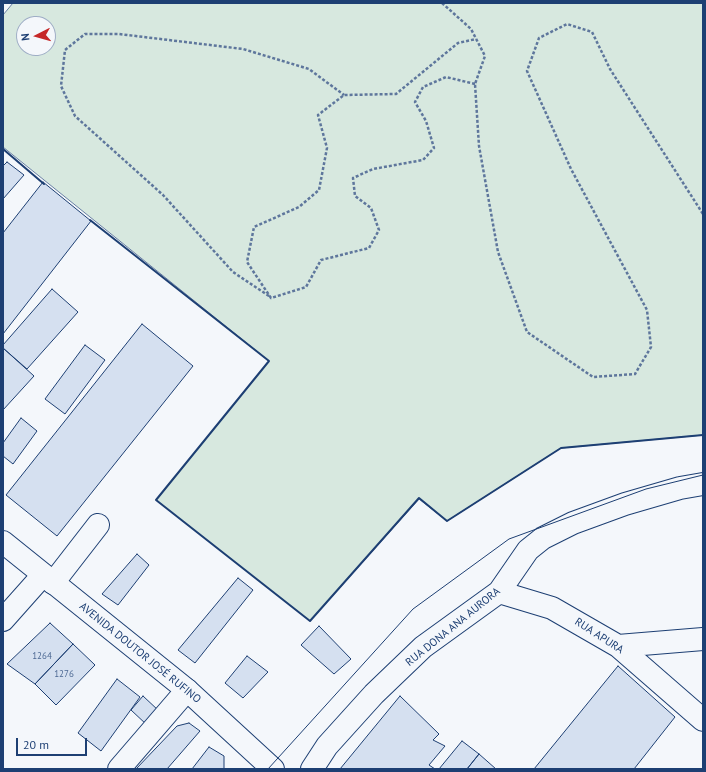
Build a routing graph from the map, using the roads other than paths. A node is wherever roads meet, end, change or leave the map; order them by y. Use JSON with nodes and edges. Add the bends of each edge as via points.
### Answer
{"nodes":[{"id":1,"x":703,"y":484,"type":"edge"},
{"id":2,"x":98,"y":526,"type":"dead end"},
{"id":3,"x":3,"y":542,"type":"edge"},
{"id":4,"x":48,"y":579,"type":"junction"},
{"id":5,"x":500,"y":592,"type":"junction"},
{"id":6,"x":3,"y":620,"type":"edge"},
{"id":7,"x":703,"y":639,"type":"edge"},
{"id":8,"x":618,"y":646,"type":"junction"},
{"id":9,"x":188,"y":690,"type":"junction"},
{"id":10,"x":703,"y":720,"type":"edge"},
{"id":11,"x":119,"y":769,"type":"edge"},
{"id":12,"x":273,"y":769,"type":"edge"},
{"id":13,"x":312,"y":769,"type":"edge"}],
"edges":[{"from":1,"to":5,"type":"street","name":"RUA DONA ANA AURORA","via":[[625,504],[573,523],[543,538],[528,550]]},
{"from":2,"to":4,"type":"street"},
{"from":3,"to":4,"type":"street","name":"AVENIDA DOUTOR JOSÉ RUFINO"},
{"from":4,"to":6,"type":"street"},
{"from":4,"to":9,"type":"street","name":"AVENIDA DOUTOR JOSÉ RUFINO"},
{"from":5,"to":8,"type":"street","name":"RUA APURA","via":[[552,608]]},
{"from":5,"to":13,"type":"street","name":"RUA DONA ANA AURORA","via":[[456,622],[412,658],[374,694],[327,746]]},
{"from":7,"to":8,"type":"street"},
{"from":8,"to":10,"type":"street","name":"RUA APURA"},
{"from":9,"to":11,"type":"street"},
{"from":9,"to":12,"type":"street","name":"AVENIDA DOUTOR JOSÉ RUFINO"}]}
